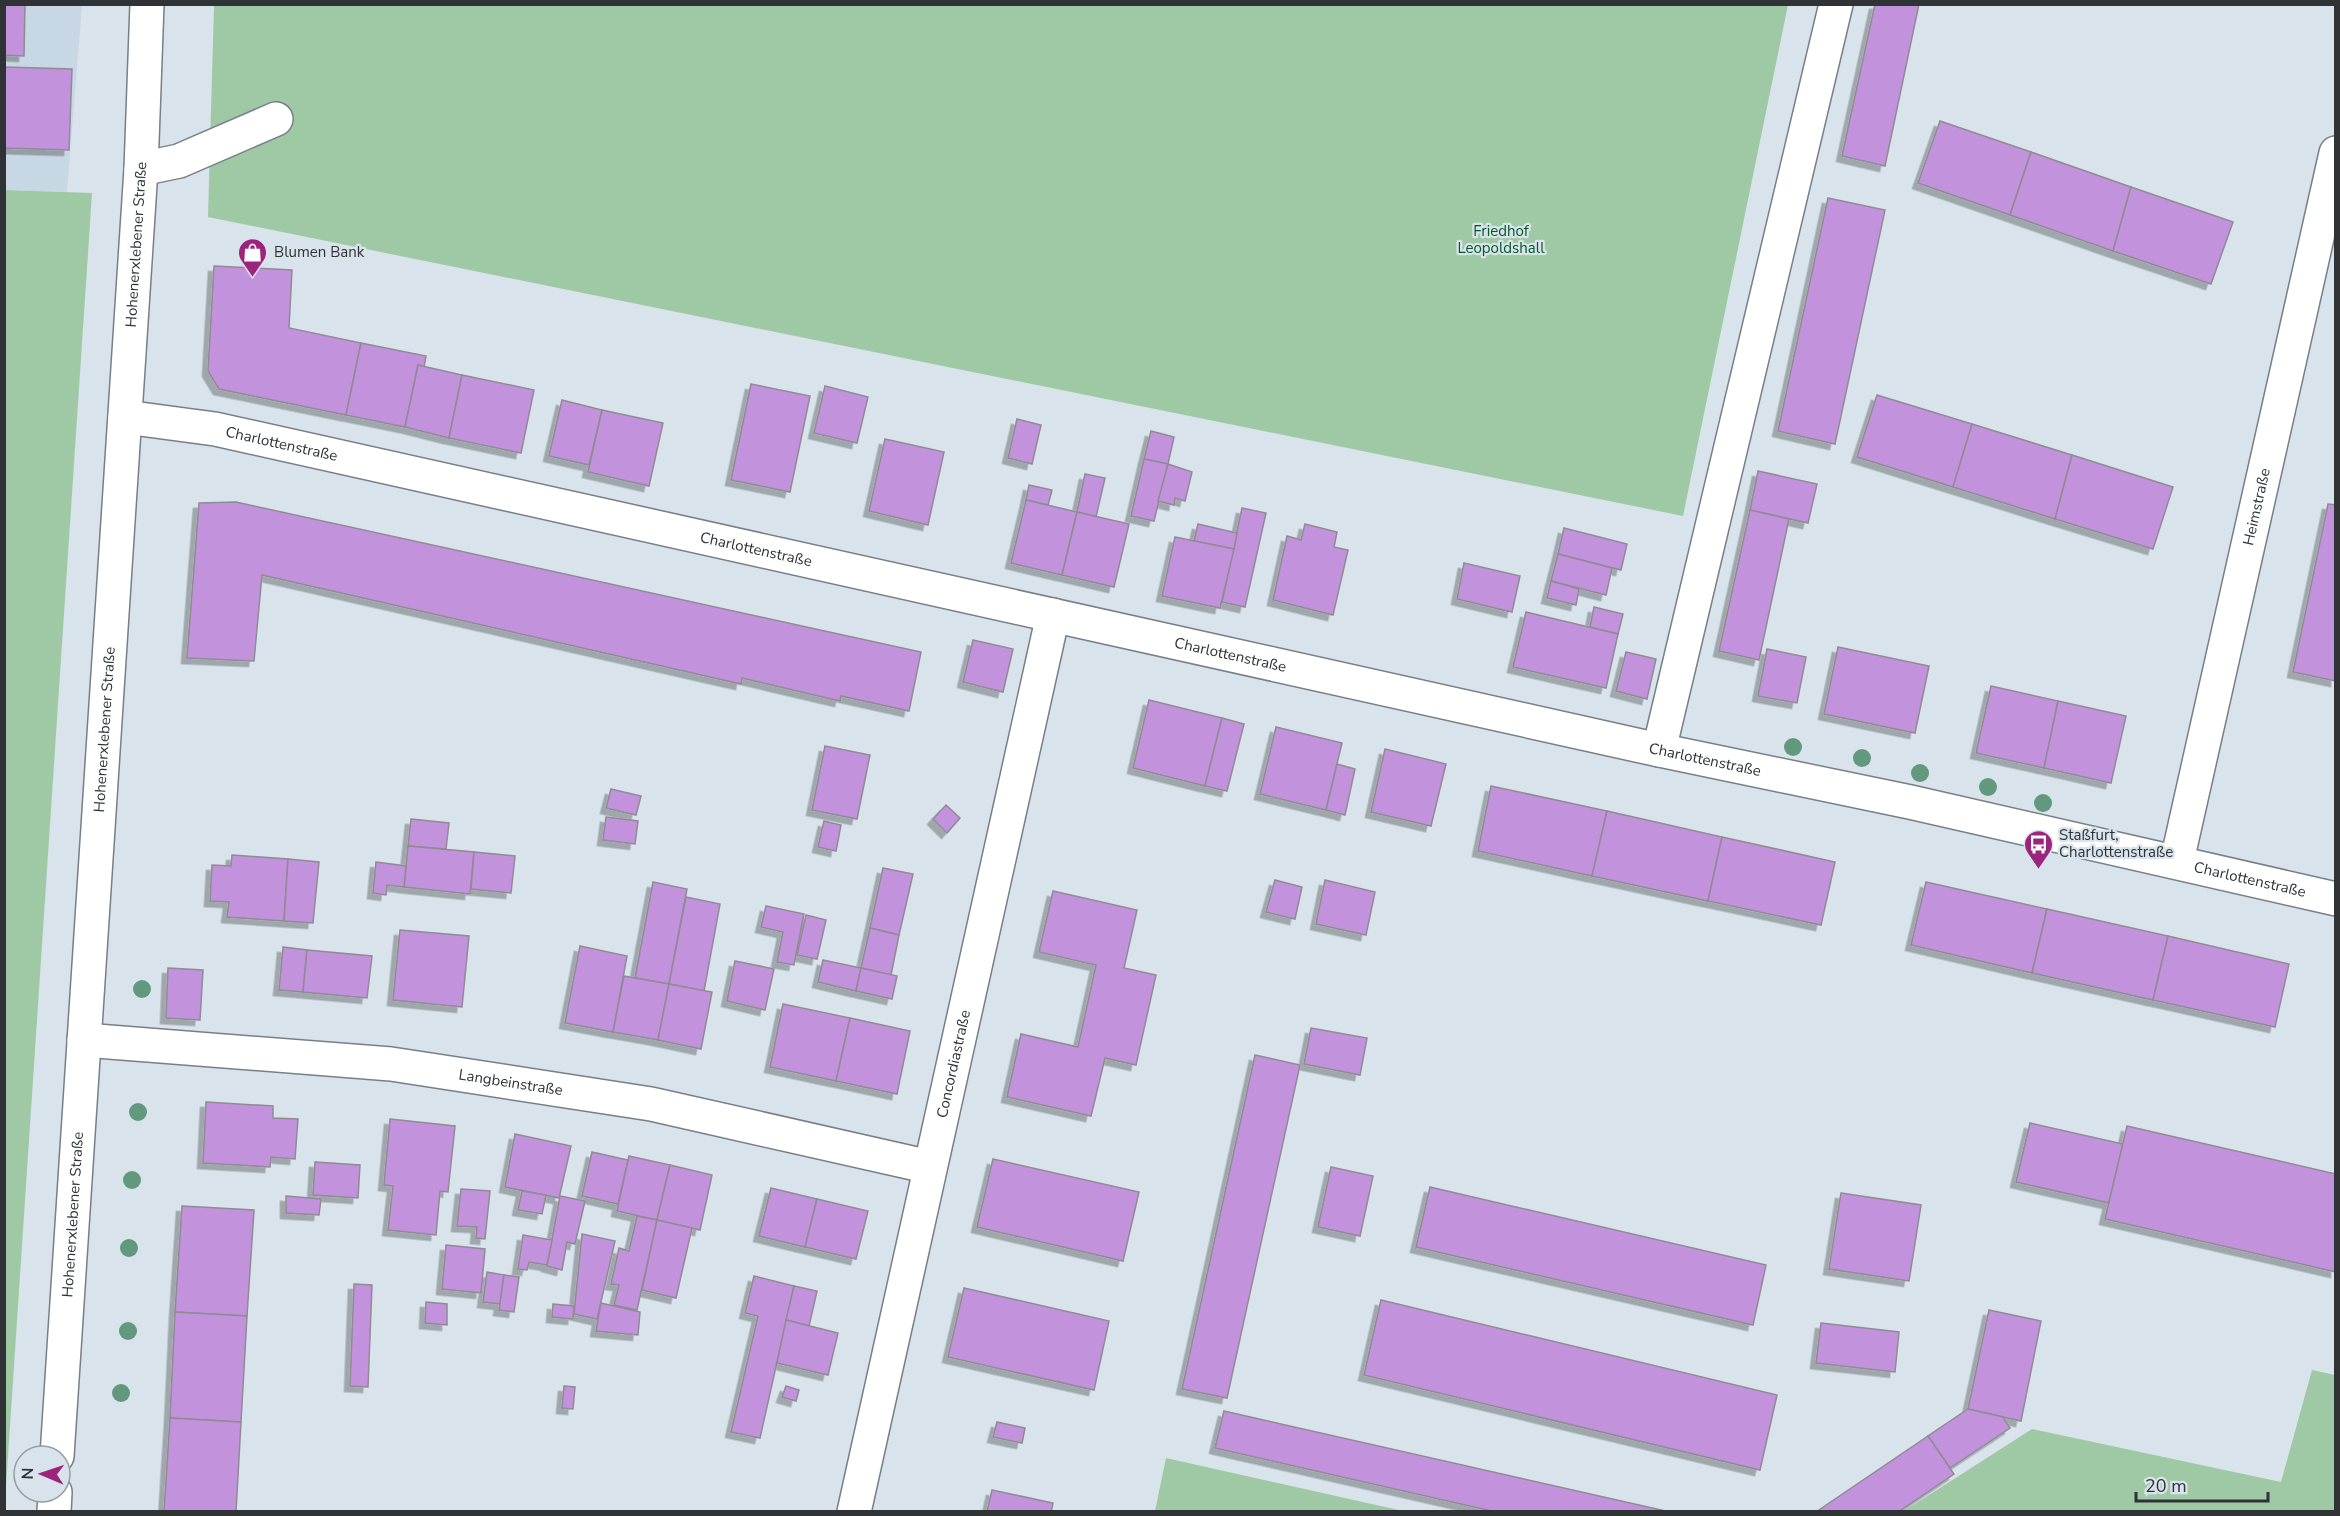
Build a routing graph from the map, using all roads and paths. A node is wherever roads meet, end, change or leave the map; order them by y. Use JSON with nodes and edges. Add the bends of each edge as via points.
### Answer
{"nodes":[{"id":1,"x":147,"y":4,"type":"edge"},
{"id":2,"x":1836,"y":4,"type":"edge"},
{"id":3,"x":276,"y":119,"type":"dead end"},
{"id":4,"x":2336,"y":153,"type":"edge"},
{"id":5,"x":141,"y":169,"type":"junction"},
{"id":6,"x":125,"y":417,"type":"junction"},
{"id":7,"x":1053,"y":615,"type":"junction"},
{"id":8,"x":1659,"y":750,"type":"junction"},
{"id":9,"x":2176,"y":861,"type":"junction"},
{"id":10,"x":2336,"y":899,"type":"edge"},
{"id":11,"x":84,"y":1040,"type":"junction"},
{"id":12,"x":930,"y":1167,"type":"junction"},
{"id":13,"x":58,"y":1444,"type":"edge"},
{"id":14,"x":854,"y":1512,"type":"edge"}],
"edges":[{"from":1,"to":5,"type":"street","name":"Hohenerxlebener Straße"},
{"from":2,"to":8,"type":"street"},
{"from":3,"to":5,"type":"street","via":[[179,161]]},
{"from":4,"to":9,"type":"street","name":"Heimstraße"},
{"from":5,"to":6,"type":"street","name":"Hohenerxlebener Straße"},
{"from":6,"to":7,"type":"street","name":"Charlottenstraße","via":[[215,429]]},
{"from":6,"to":11,"type":"street","name":"Hohenerxlebener Straße"},
{"from":7,"to":8,"type":"street","name":"Charlottenstraße"},
{"from":7,"to":12,"type":"street","name":"Concordiastraße"},
{"from":8,"to":9,"type":"street","name":"Charlottenstraße"},
{"from":9,"to":10,"type":"street","name":"Charlottenstraße"},
{"from":11,"to":12,"type":"street","name":"Langbeinstraße","via":[[391,1064],[651,1104]]},
{"from":11,"to":13,"type":"street","name":"Hohenerxlebener Straße"},
{"from":12,"to":14,"type":"street","name":"Concordiastraße"}]}
